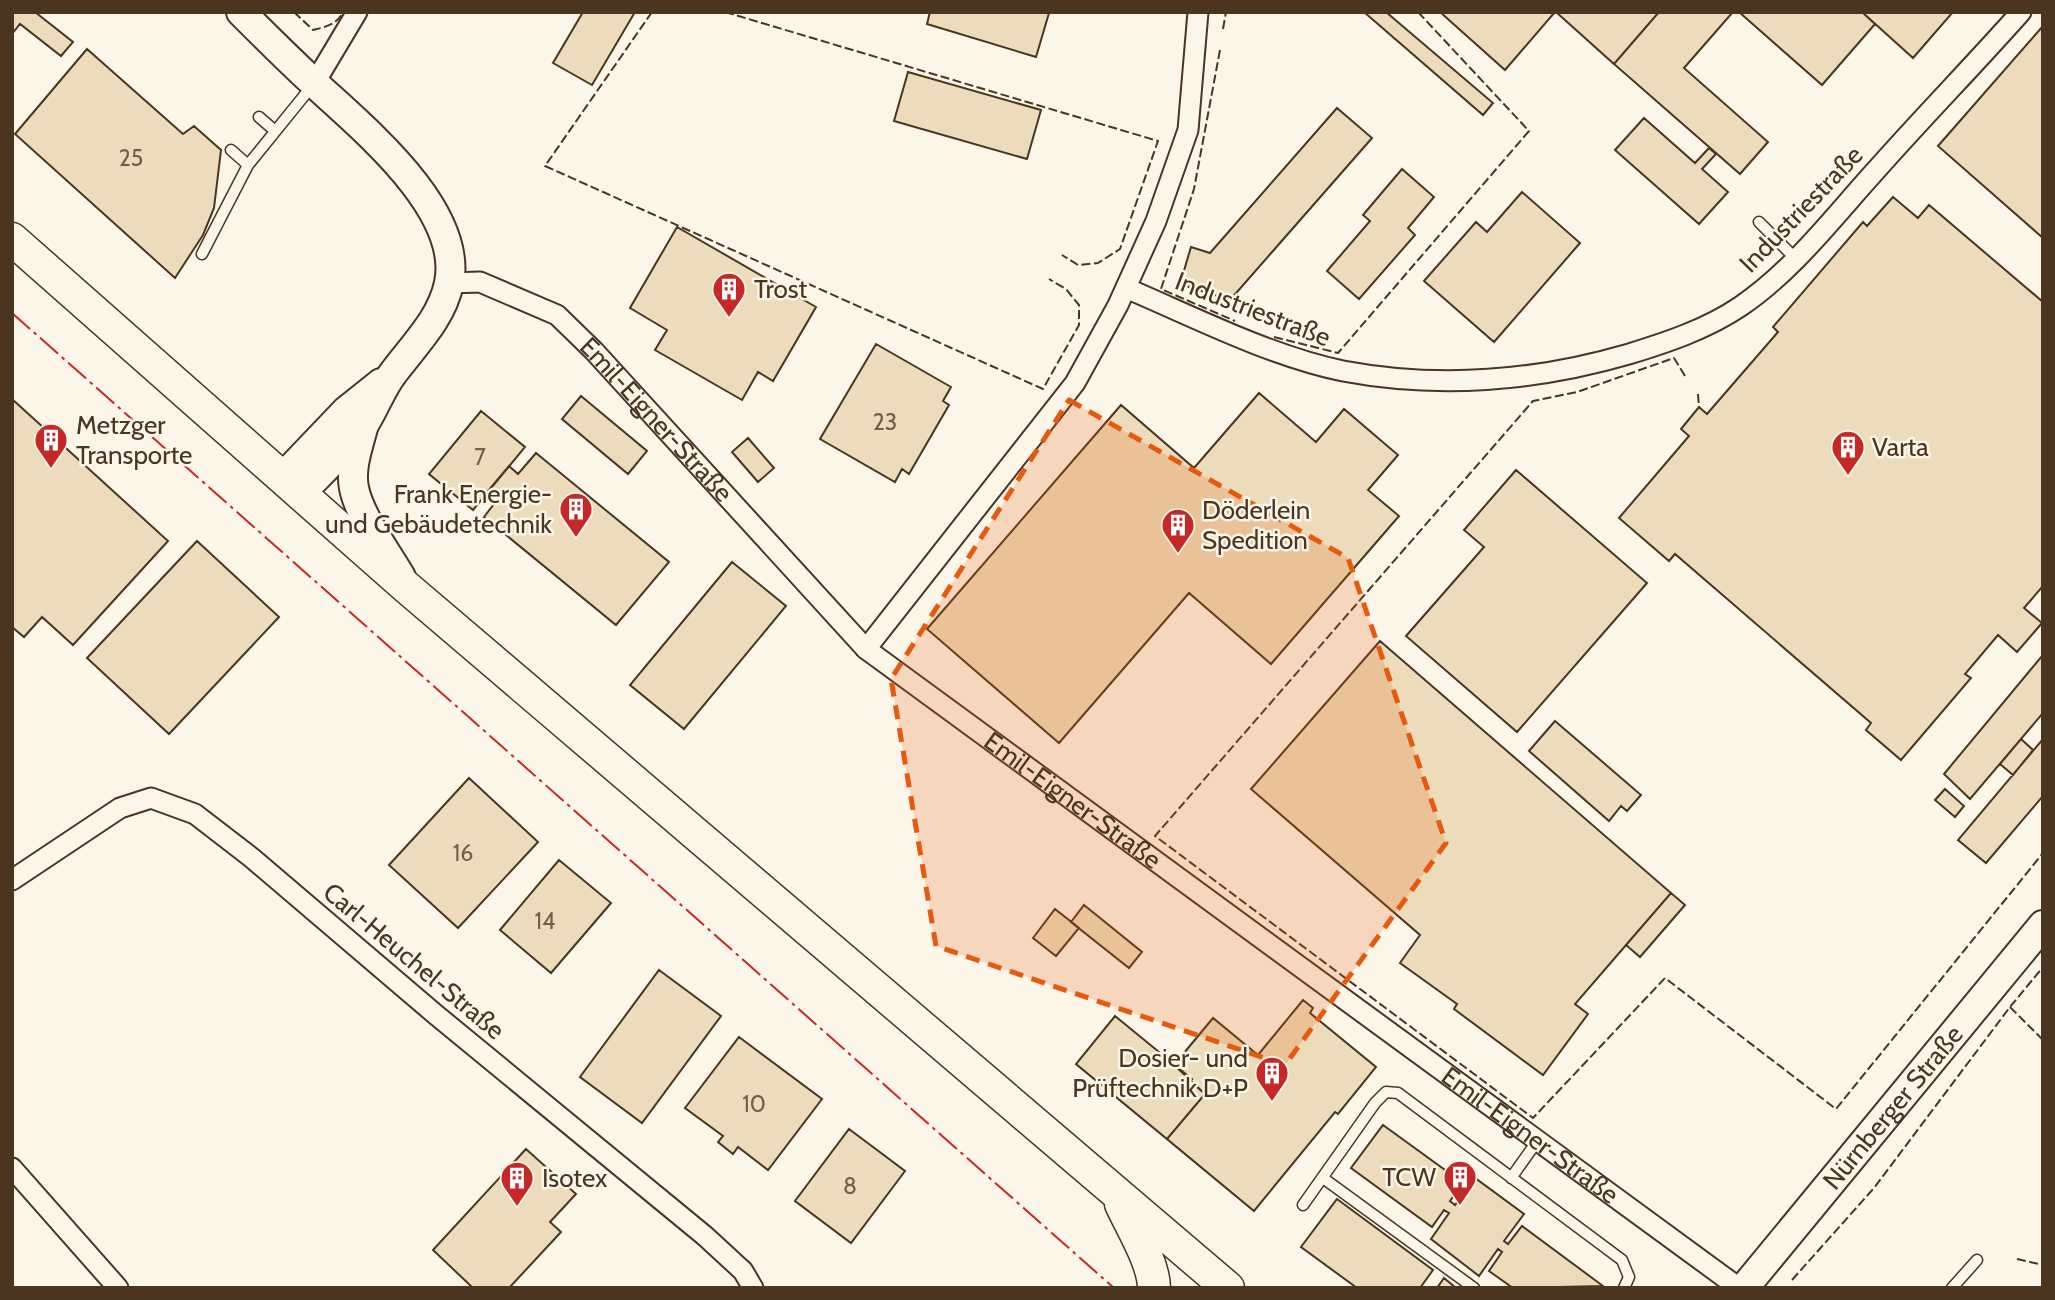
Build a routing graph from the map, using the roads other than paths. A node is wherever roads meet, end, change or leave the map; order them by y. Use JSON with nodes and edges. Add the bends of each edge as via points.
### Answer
{"nodes":[{"id":1,"x":241,"y":12,"type":"edge"},
{"id":2,"x":357,"y":12,"type":"edge"},
{"id":3,"x":1198,"y":12,"type":"edge"},
{"id":4,"x":2014,"y":15,"type":"edge"},
{"id":5,"x":314,"y":84,"type":"junction"},
{"id":6,"x":259,"y":117,"type":"dead end"},
{"id":7,"x":274,"y":130,"type":"junction"},
{"id":8,"x":231,"y":149,"type":"dead end"},
{"id":9,"x":248,"y":164,"type":"junction"},
{"id":10,"x":1759,"y":222,"type":"dead end"},
{"id":11,"x":12,"y":239,"type":"edge"},
{"id":12,"x":202,"y":254,"type":"dead end"},
{"id":13,"x":1796,"y":259,"type":"junction"},
{"id":14,"x":449,"y":283,"type":"junction"},
{"id":15,"x":1126,"y":288,"type":"junction"},
{"id":16,"x":391,"y":375,"type":"junction"},
{"id":17,"x":363,"y":425,"type":"junction"},
{"id":18,"x":291,"y":486,"type":"junction"},
{"id":19,"x":405,"y":586,"type":"junction"},
{"id":20,"x":866,"y":649,"type":"junction"},
{"id":21,"x":12,"y":880,"type":"edge"},
{"id":22,"x":2043,"y":925,"type":"edge"},
{"id":23,"x":1538,"y":1140,"type":"junction"},
{"id":24,"x":12,"y":1168,"type":"edge"},
{"id":25,"x":1323,"y":1178,"type":"junction"},
{"id":26,"x":1511,"y":1178,"type":"junction"},
{"id":27,"x":1115,"y":1193,"type":"junction"},
{"id":28,"x":1303,"y":1205,"type":"dead end"},
{"id":29,"x":1977,"y":1260,"type":"dead end"},
{"id":30,"x":1208,"y":1282,"type":"edge"},
{"id":31,"x":118,"y":1288,"type":"edge"},
{"id":32,"x":753,"y":1288,"type":"edge"},
{"id":33,"x":1154,"y":1288,"type":"edge"},
{"id":34,"x":1474,"y":1288,"type":"edge"},
{"id":35,"x":1624,"y":1288,"type":"edge"},
{"id":36,"x":1742,"y":1288,"type":"edge"},
{"id":37,"x":1952,"y":1288,"type":"edge"}],
"edges":[{"from":1,"to":5,"type":"main road"},
{"from":2,"to":5,"type":"street"},
{"from":3,"to":15,"type":"street","via":[[1188,130]]},
{"from":4,"to":13,"type":"street","name":"Industriestraße"},
{"from":5,"to":7,"type":"lane"},
{"from":5,"to":14,"type":"main road","via":[[410,178],[432,209],[450,261]]},
{"from":6,"to":7,"type":"lane"},
{"from":7,"to":9,"type":"lane"},
{"from":8,"to":9,"type":"lane"},
{"from":9,"to":12,"type":"lane"},
{"from":10,"to":13,"type":"lane"},
{"from":11,"to":18,"type":"main road"},
{"from":13,"to":15,"type":"street","name":"Industriestraße","via":[[1742,305],[1705,327],[1583,367],[1505,379],[1424,382],[1341,370],[1271,349]]},
{"from":14,"to":16,"type":"main road","via":[[432,325]]},
{"from":14,"to":20,"type":"street","name":"Emil-Eigner-Straße","via":[[480,282],[556,315]]},
{"from":15,"to":20,"type":"street","via":[[1075,383]]},
{"from":16,"to":17,"type":"main road"},
{"from":16,"to":18,"type":"main road","via":[[346,411]]},
{"from":17,"to":18,"type":"main road"},
{"from":17,"to":19,"type":"main road","via":[[354,488]]},
{"from":18,"to":19,"type":"main road"},
{"from":19,"to":27,"type":"main road"},
{"from":20,"to":23,"type":"street","name":"Emil-Eigner-Straße"},
{"from":21,"to":32,"type":"street","name":"Carl-Heuchel-Straße","via":[[120,808],[150,798],[195,814],[705,1236],[743,1270]]},
{"from":22,"to":36,"type":"main road","name":"Nürnberger Straße"},
{"from":23,"to":26,"type":"lane"},
{"from":23,"to":36,"type":"street","name":"Emil-Eigner-Straße"},
{"from":24,"to":31,"type":"street"},
{"from":25,"to":26,"type":"lane","via":[[1386,1091],[1398,1093]]},
{"from":25,"to":28,"type":"lane"},
{"from":25,"to":34,"type":"lane"},
{"from":26,"to":35,"type":"lane","via":[[1622,1260],[1629,1277]]},
{"from":27,"to":30,"type":"main road"},
{"from":27,"to":33,"type":"main road","via":[[1141,1247]]},
{"from":29,"to":37,"type":"lane"}]}
